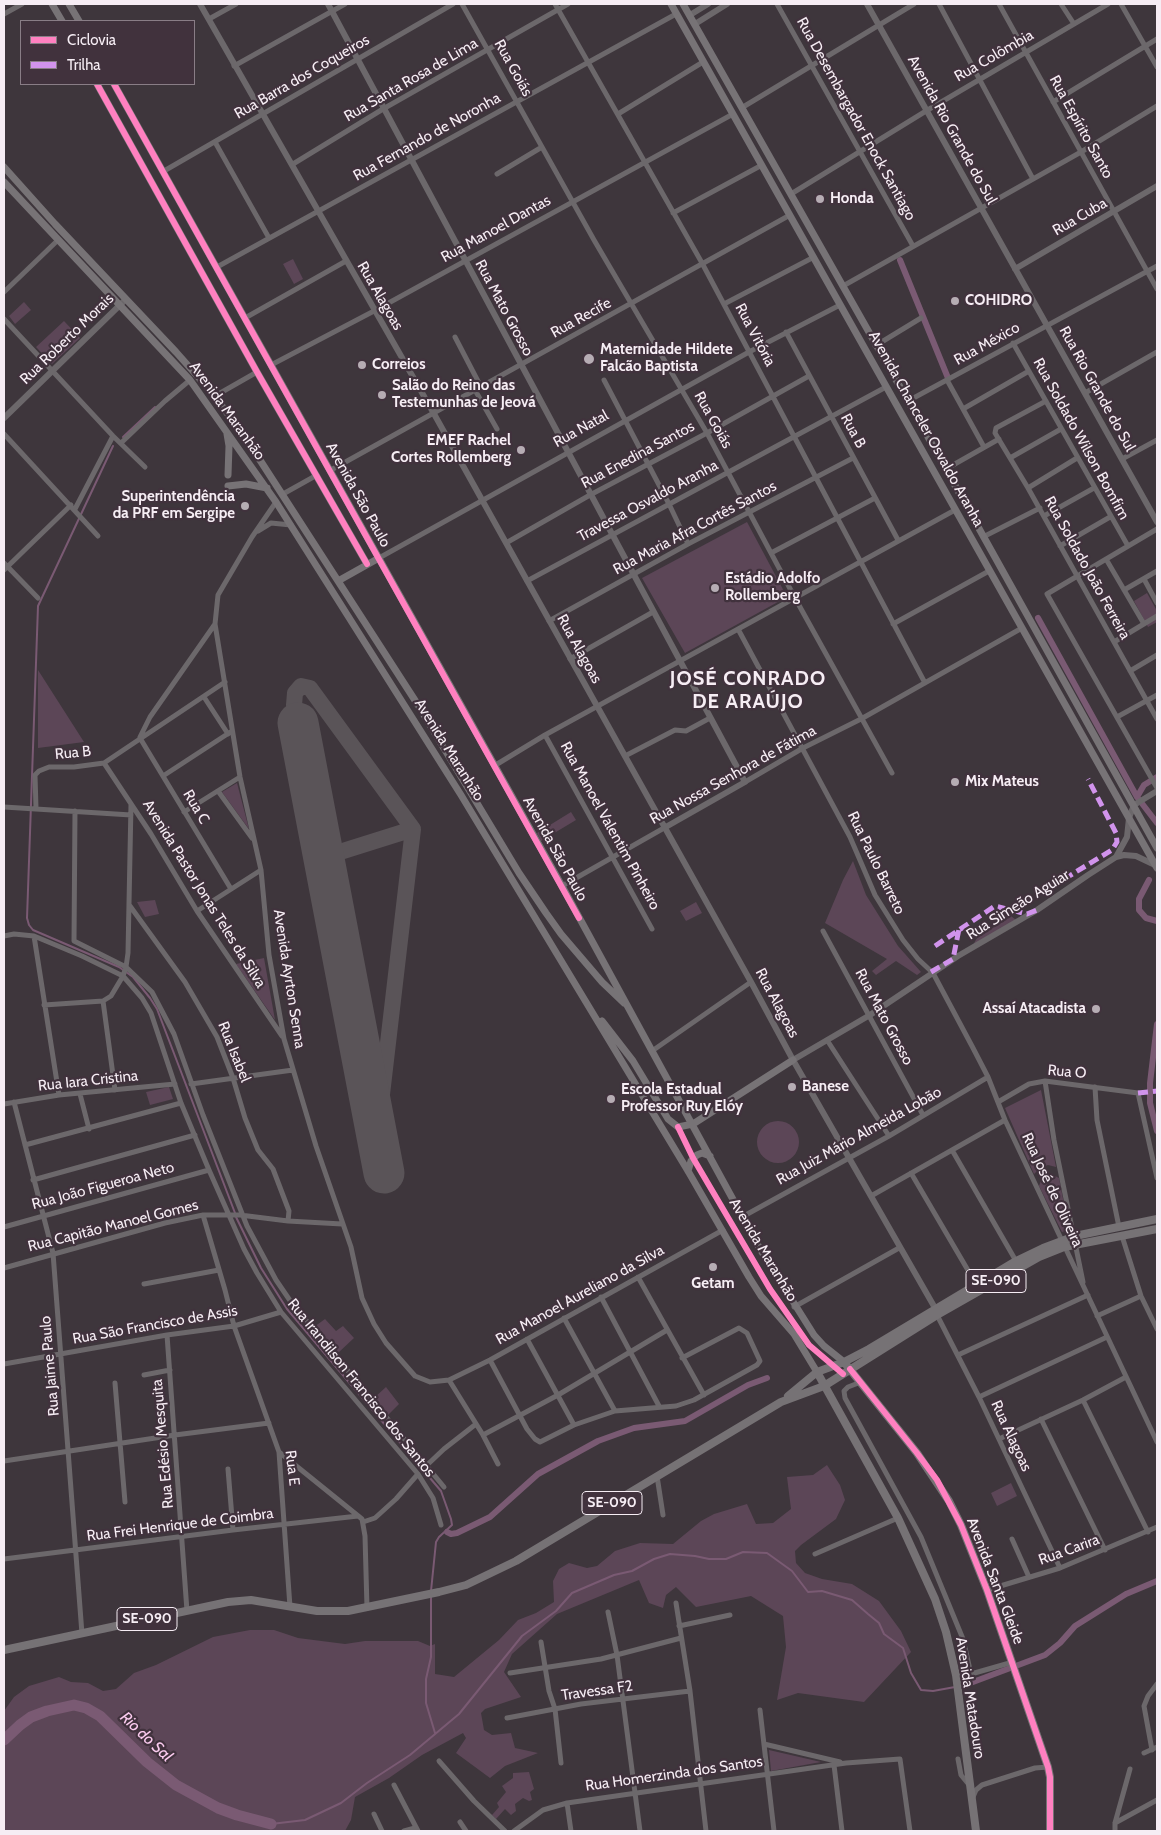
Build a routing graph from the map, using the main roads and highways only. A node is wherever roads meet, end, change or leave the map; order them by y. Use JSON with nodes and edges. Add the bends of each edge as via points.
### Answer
{"nodes":[{"id":1,"x":52,"y":4,"type":"edge"},
{"id":2,"x":69,"y":4,"type":"edge"},
{"id":3,"x":671,"y":4,"type":"edge"},
{"id":4,"x":683,"y":4,"type":"edge"},
{"id":5,"x":61,"y":20,"type":"edge"},
{"id":6,"x":78,"y":20,"type":"edge"},
{"id":7,"x":98,"y":85,"type":"edge"},
{"id":8,"x":115,"y":85,"type":"edge"},
{"id":9,"x":4,"y":167,"type":"edge"},
{"id":10,"x":4,"y":182,"type":"edge"},
{"id":11,"x":123,"y":302,"type":"junction"},
{"id":12,"x":226,"y":431,"type":"junction"},
{"id":13,"x":228,"y":475,"type":"dead end"},
{"id":14,"x":228,"y":486,"type":"dead end"},
{"id":15,"x":266,"y":488,"type":"junction"},
{"id":16,"x":379,"y":558,"type":"junction"},
{"id":17,"x":367,"y":564,"type":"junction"},
{"id":18,"x":338,"y":581,"type":"junction"},
{"id":19,"x":409,"y":690,"type":"junction"},
{"id":20,"x":399,"y":697,"type":"junction"},
{"id":21,"x":1157,"y":848,"type":"edge"},
{"id":22,"x":1156,"y":867,"type":"edge"},
{"id":23,"x":586,"y":1001,"type":"junction"},
{"id":24,"x":629,"y":1009,"type":"junction"},
{"id":25,"x":793,"y":1060,"type":"road end"},
{"id":26,"x":692,"y":1124,"type":"junction"},
{"id":27,"x":710,"y":1156,"type":"junction"},
{"id":28,"x":688,"y":1171,"type":"junction"},
{"id":29,"x":1157,"y":1219,"type":"edge"},
{"id":30,"x":1157,"y":1229,"type":"edge"},
{"id":31,"x":1076,"y":1240,"type":"junction"},
{"id":32,"x":1063,"y":1244,"type":"junction"},
{"id":33,"x":936,"y":1312,"type":"junction"},
{"id":34,"x":844,"y":1362,"type":"junction"},
{"id":35,"x":850,"y":1369,"type":"junction"},
{"id":36,"x":817,"y":1372,"type":"junction"},
{"id":37,"x":824,"y":1386,"type":"junction"},
{"id":38,"x":780,"y":1402,"type":"junction"},
{"id":39,"x":4,"y":1650,"type":"edge"},
{"id":40,"x":976,"y":1831,"type":"edge"},
{"id":41,"x":1050,"y":1831,"type":"edge"}],
"edges":[{"from":1,"to":5,"type":"main road"},
{"from":2,"to":6,"type":"main road"},
{"from":3,"to":22,"type":"main road","name":"Avenida Chanceler Osvaldo Aranha"},
{"from":4,"to":21,"type":"main road","name":"Avenida Chanceler Osvaldo Aranha"},
{"from":7,"to":17,"type":"main road","name":"Avenida São Paulo"},
{"from":8,"to":16,"type":"main road","name":"Avenida São Paulo"},
{"from":9,"to":11,"type":"main road","name":"Avenida Maranhão"},
{"from":10,"to":11,"type":"main road","name":"Avenida Maranhão"},
{"from":11,"to":12,"type":"main road","name":"Avenida Maranhão","via":[[190,380]]},
{"from":11,"to":18,"type":"main road","name":"Avenida Maranhão","via":[[176,352],[215,396]]},
{"from":12,"to":13,"type":"main road"},
{"from":12,"to":15,"type":"main road","name":"Avenida Maranhão"},
{"from":14,"to":15,"type":"main road","via":[[246,484]]},
{"from":15,"to":20,"type":"main road","name":"Avenida Maranhão"},
{"from":16,"to":17,"type":"main road","name":"Rua Natal"},
{"from":16,"to":24,"type":"main road","name":"Avenida São Paulo"},
{"from":17,"to":18,"type":"main road","name":"Rua Natal"},
{"from":18,"to":19,"type":"main road","name":"Avenida Maranhão"},
{"from":19,"to":20,"type":"main road"},
{"from":19,"to":24,"type":"main road","name":"Avenida Maranhão","via":[[546,913],[602,982]]},
{"from":20,"to":23,"type":"main road","name":"Avenida Maranhão"},
{"from":23,"to":26,"type":"main road","via":[[632,1061],[670,1121],[678,1127]]},
{"from":23,"to":28,"type":"main road","name":"Avenida Maranhão"},
{"from":24,"to":26,"type":"main road","name":"Avenida São Paulo"},
{"from":25,"to":26,"type":"main road"},
{"from":26,"to":27,"type":"main road","name":"Avenida São Paulo"},
{"from":27,"to":28,"type":"main road","via":[[697,1155]]},
{"from":27,"to":34,"type":"main road","name":"Avenida São Paulo","via":[[794,1307],[819,1342]]},
{"from":28,"to":36,"type":"main road","name":"Avenida Maranhão","via":[[761,1296],[787,1325]]},
{"from":29,"to":31,"type":"main road","number":"SE-090"},
{"from":30,"to":31,"type":"main road","number":"SE-090"},
{"from":31,"to":32,"type":"main road","number":"SE-090"},
{"from":32,"to":33,"type":"main road","number":"SE-090"},
{"from":32,"to":33,"type":"main road","number":"SE-090","via":[[1016,1261]]},
{"from":33,"to":34,"type":"main road","number":"SE-090"},
{"from":33,"to":35,"type":"main road","number":"SE-090"},
{"from":34,"to":35,"type":"main road","name":"Avenida Santa Gleide"},
{"from":34,"to":36,"type":"main road","number":"SE-090"},
{"from":35,"to":37,"type":"main road","number":"SE-090"},
{"from":35,"to":41,"type":"main road","name":"Avenida Santa Gleide","via":[[917,1453],[961,1525],[1013,1662],[1048,1767]]},
{"from":36,"to":37,"type":"main road","name":"Avenida Matadouro"},
{"from":36,"to":38,"type":"main road","number":"SE-090"},
{"from":37,"to":38,"type":"main road","number":"SE-090"},
{"from":37,"to":40,"type":"main road","name":"Avenida Matadouro","via":[[898,1518],[935,1599],[956,1675]]},
{"from":38,"to":39,"type":"main road","number":"SE-090","via":[[497,1572],[466,1585],[367,1608],[330,1612],[240,1600]]}]}
